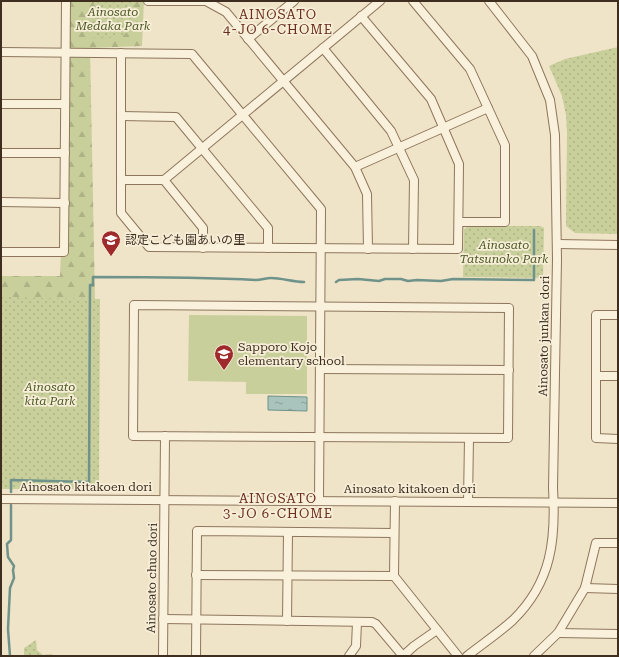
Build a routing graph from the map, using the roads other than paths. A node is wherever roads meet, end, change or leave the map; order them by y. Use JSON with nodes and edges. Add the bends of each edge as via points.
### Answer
{"nodes":[{"id":1,"x":66,"y":1,"type":"edge"},
{"id":2,"x":148,"y":1,"type":"edge"},
{"id":3,"x":294,"y":1,"type":"edge"},
{"id":4,"x":380,"y":1,"type":"edge"},
{"id":5,"x":413,"y":1,"type":"edge"},
{"id":6,"x":489,"y":1,"type":"edge"},
{"id":7,"x":284,"y":4,"type":"edge"},
{"id":8,"x":361,"y":16,"type":"junction"},
{"id":9,"x":248,"y":39,"type":"junction"},
{"id":10,"x":323,"y":48,"type":"junction"},
{"id":11,"x":1,"y":52,"type":"edge"},
{"id":12,"x":65,"y":53,"type":"junction"},
{"id":13,"x":121,"y":53,"type":"junction"},
{"id":14,"x":283,"y":80,"type":"junction"},
{"id":15,"x":1,"y":104,"type":"edge"},
{"id":16,"x":65,"y":104,"type":"junction"},
{"id":17,"x":488,"y":108,"type":"junction"},
{"id":18,"x":242,"y":114,"type":"junction"},
{"id":19,"x":121,"y":116,"type":"junction"},
{"id":20,"x":443,"y":128,"type":"junction"},
{"id":21,"x":399,"y":147,"type":"junction"},
{"id":22,"x":202,"y":148,"type":"junction"},
{"id":23,"x":1,"y":153,"type":"edge"},
{"id":24,"x":65,"y":154,"type":"junction"},
{"id":25,"x":354,"y":167,"type":"junction"},
{"id":26,"x":121,"y":180,"type":"junction"},
{"id":27,"x":164,"y":180,"type":"junction"},
{"id":28,"x":1,"y":202,"type":"edge"},
{"id":29,"x":65,"y":203,"type":"junction"},
{"id":30,"x":459,"y":222,"type":"junction"},
{"id":31,"x":556,"y":244,"type":"junction"},
{"id":32,"x":618,"y":245,"type":"edge"},
{"id":33,"x":203,"y":248,"type":"junction"},
{"id":34,"x":268,"y":248,"type":"junction"},
{"id":35,"x":321,"y":248,"type":"junction"},
{"id":36,"x":368,"y":249,"type":"junction"},
{"id":37,"x":413,"y":249,"type":"junction"},
{"id":38,"x":1,"y":252,"type":"edge"},
{"id":39,"x":321,"y":307,"type":"junction"},
{"id":40,"x":618,"y":315,"type":"edge"},
{"id":41,"x":320,"y":369,"type":"junction"},
{"id":42,"x":509,"y":370,"type":"junction"},
{"id":43,"x":596,"y":376,"type":"junction"},
{"id":44,"x":618,"y":376,"type":"edge"},
{"id":45,"x":165,"y":436,"type":"junction"},
{"id":46,"x":319,"y":438,"type":"junction"},
{"id":47,"x":469,"y":438,"type":"junction"},
{"id":48,"x":618,"y":439,"type":"edge"},
{"id":49,"x":1,"y":498,"type":"edge"},
{"id":50,"x":164,"y":499,"type":"junction"},
{"id":51,"x":319,"y":500,"type":"junction"},
{"id":52,"x":394,"y":501,"type":"junction"},
{"id":53,"x":468,"y":502,"type":"junction"},
{"id":54,"x":554,"y":502,"type":"junction"},
{"id":55,"x":618,"y":503,"type":"edge"},
{"id":56,"x":288,"y":532,"type":"junction"},
{"id":57,"x":394,"y":533,"type":"junction"},
{"id":58,"x":618,"y":543,"type":"edge"},
{"id":59,"x":196,"y":575,"type":"junction"},
{"id":60,"x":288,"y":576,"type":"junction"},
{"id":61,"x":394,"y":576,"type":"junction"},
{"id":62,"x":585,"y":588,"type":"junction"},
{"id":63,"x":618,"y":589,"type":"edge"},
{"id":64,"x":163,"y":619,"type":"junction"},
{"id":65,"x":196,"y":620,"type":"junction"},
{"id":66,"x":287,"y":621,"type":"junction"},
{"id":67,"x":357,"y":622,"type":"junction"},
{"id":68,"x":437,"y":630,"type":"junction"},
{"id":69,"x":558,"y":633,"type":"junction"},
{"id":70,"x":618,"y":634,"type":"edge"},
{"id":71,"x":163,"y":656,"type":"edge"},
{"id":72,"x":196,"y":656,"type":"edge"},
{"id":73,"x":349,"y":656,"type":"edge"},
{"id":74,"x":403,"y":656,"type":"edge"},
{"id":75,"x":458,"y":656,"type":"edge"},
{"id":76,"x":467,"y":656,"type":"edge"},
{"id":77,"x":534,"y":656,"type":"edge"}],
"edges":[{"from":1,"to":12,"type":"street"},
{"from":2,"to":9,"type":"street","via":[[206,1],[226,12]]},
{"from":3,"to":7,"type":"street"},
{"from":4,"to":8,"type":"street"},
{"from":5,"to":17,"type":"street","via":[[470,69]]},
{"from":6,"to":31,"type":"street","name":"Ainosato junkan dori","via":[[532,56],[550,100],[555,136]]},
{"from":7,"to":9,"type":"street"},
{"from":8,"to":10,"type":"street"},
{"from":8,"to":20,"type":"street","via":[[430,99]]},
{"from":9,"to":14,"type":"street"},
{"from":10,"to":14,"type":"street"},
{"from":10,"to":21,"type":"street","via":[[392,131]]},
{"from":11,"to":12,"type":"street"},
{"from":12,"to":13,"type":"street"},
{"from":12,"to":16,"type":"street"},
{"from":13,"to":18,"type":"street","via":[[192,54]]},
{"from":13,"to":19,"type":"street"},
{"from":14,"to":18,"type":"street"},
{"from":14,"to":25,"type":"street"},
{"from":15,"to":16,"type":"street"},
{"from":16,"to":24,"type":"street"},
{"from":17,"to":20,"type":"street"},
{"from":17,"to":30,"type":"street","via":[[505,145],[505,222]]},
{"from":18,"to":22,"type":"street"},
{"from":18,"to":35,"type":"street","via":[[321,209]]},
{"from":19,"to":22,"type":"street","via":[[176,117]]},
{"from":19,"to":26,"type":"street"},
{"from":20,"to":21,"type":"street"},
{"from":20,"to":30,"type":"street","via":[[459,164]]},
{"from":21,"to":25,"type":"street"},
{"from":21,"to":37,"type":"street","via":[[414,180]]},
{"from":22,"to":27,"type":"street"},
{"from":22,"to":34,"type":"street","via":[[268,228]]},
{"from":23,"to":24,"type":"street"},
{"from":24,"to":29,"type":"street"},
{"from":25,"to":36,"type":"street","via":[[367,194]]},
{"from":26,"to":27,"type":"street"},
{"from":26,"to":33,"type":"street","via":[[121,213],[149,247]]},
{"from":27,"to":33,"type":"street","via":[[203,228]]},
{"from":28,"to":29,"type":"street"},
{"from":29,"to":38,"type":"street","via":[[64,252]]},
{"from":30,"to":37,"type":"street","via":[[458,250]]},
{"from":31,"to":32,"type":"street"},
{"from":31,"to":54,"type":"street","name":"Ainosato junkan dori"},
{"from":33,"to":34,"type":"street"},
{"from":34,"to":35,"type":"street"},
{"from":35,"to":36,"type":"street"},
{"from":35,"to":39,"type":"street"},
{"from":36,"to":37,"type":"street"},
{"from":39,"to":41,"type":"street"},
{"from":39,"to":42,"type":"street","via":[[509,308]]},
{"from":39,"to":45,"type":"street","via":[[134,305],[132,436]]},
{"from":40,"to":43,"type":"street","via":[[596,314]]},
{"from":41,"to":42,"type":"street"},
{"from":41,"to":46,"type":"street"},
{"from":42,"to":47,"type":"street","via":[[508,438]]},
{"from":43,"to":44,"type":"street"},
{"from":43,"to":48,"type":"street","via":[[596,438]]},
{"from":45,"to":46,"type":"street"},
{"from":45,"to":50,"type":"street","name":"Ainosato chuo dori"},
{"from":46,"to":47,"type":"street"},
{"from":46,"to":51,"type":"street"},
{"from":47,"to":53,"type":"street"},
{"from":49,"to":50,"type":"street","name":"Ainosato kitakoen dori"},
{"from":50,"to":51,"type":"street","name":"Ainosato kitakoen dori"},
{"from":50,"to":64,"type":"street","name":"Ainosato chuo dori"},
{"from":51,"to":52,"type":"street","name":"Ainosato kitakoen dori"},
{"from":52,"to":53,"type":"street","name":"Ainosato kitakoen dori"},
{"from":52,"to":57,"type":"street"},
{"from":53,"to":54,"type":"street","name":"Ainosato kitakoen dori"},
{"from":54,"to":55,"type":"street","name":"Ainosato kitakoen dori"},
{"from":54,"to":76,"type":"street","name":"Ainosato junkan dori","via":[[551,553],[541,583],[529,602],[512,620]]},
{"from":56,"to":57,"type":"street"},
{"from":56,"to":59,"type":"street","via":[[197,531]]},
{"from":56,"to":60,"type":"street"},
{"from":57,"to":61,"type":"street"},
{"from":58,"to":62,"type":"street","via":[[596,543]]},
{"from":59,"to":60,"type":"street"},
{"from":59,"to":65,"type":"street"},
{"from":60,"to":61,"type":"street"},
{"from":60,"to":66,"type":"street"},
{"from":61,"to":68,"type":"street"},
{"from":62,"to":63,"type":"street"},
{"from":62,"to":69,"type":"street"},
{"from":64,"to":65,"type":"street"},
{"from":64,"to":71,"type":"street","name":"Ainosato chuo dori"},
{"from":65,"to":66,"type":"street"},
{"from":65,"to":72,"type":"street"},
{"from":66,"to":67,"type":"street"},
{"from":67,"to":73,"type":"street","via":[[356,646]]},
{"from":67,"to":74,"type":"street","via":[[376,624]]},
{"from":68,"to":74,"type":"street"},
{"from":68,"to":75,"type":"street"},
{"from":69,"to":70,"type":"street"},
{"from":69,"to":77,"type":"street"}]}
